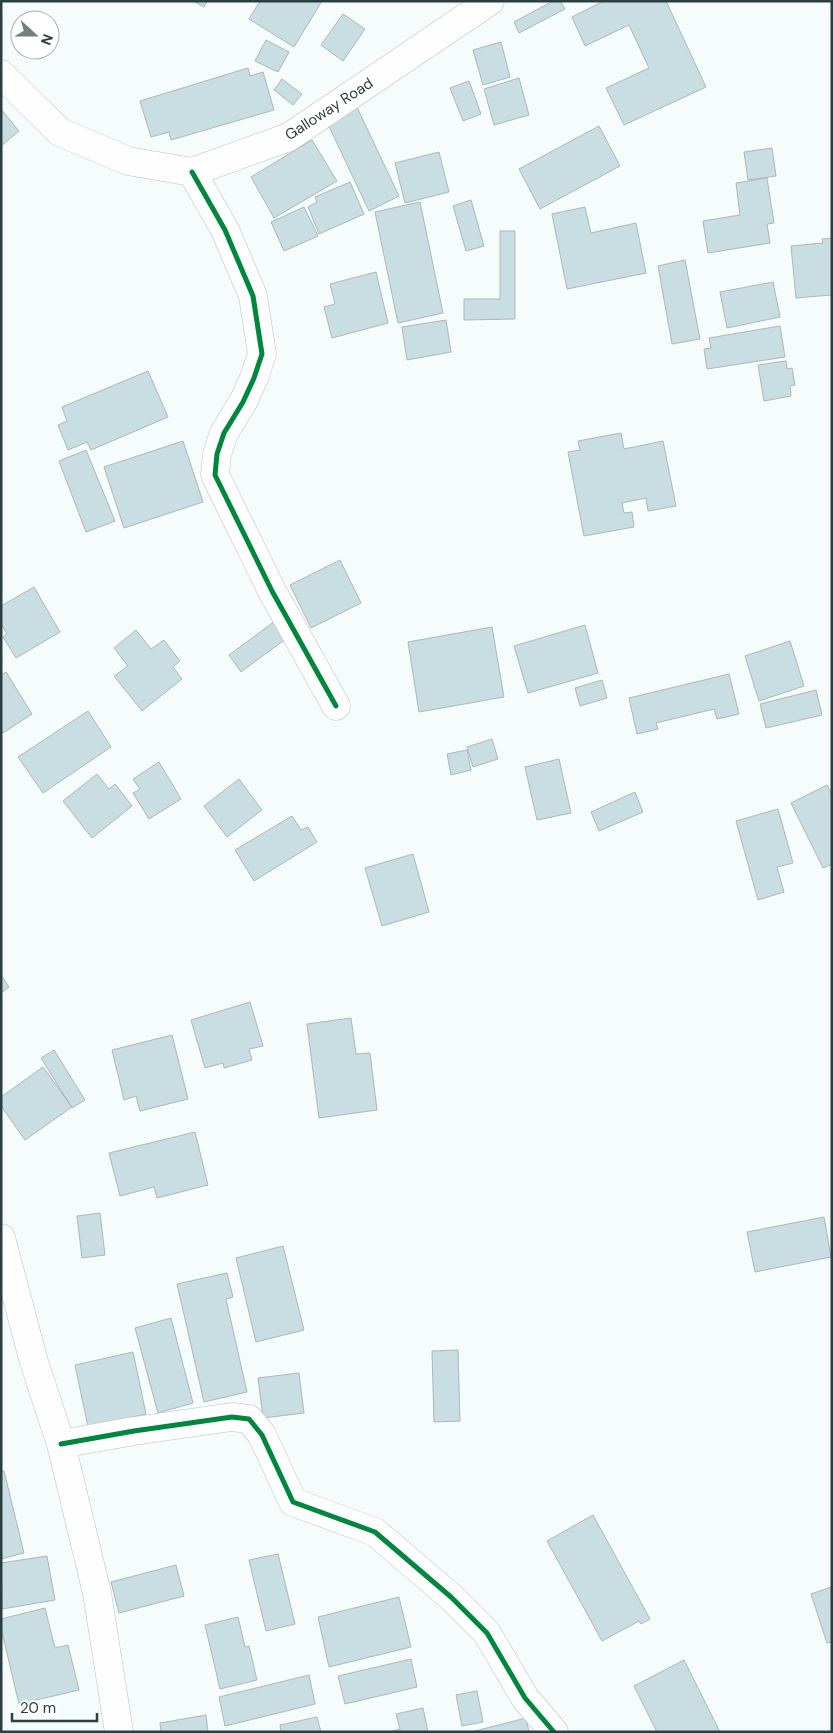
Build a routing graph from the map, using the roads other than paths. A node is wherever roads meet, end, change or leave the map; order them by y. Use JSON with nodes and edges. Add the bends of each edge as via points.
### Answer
{"nodes":[{"id":1,"x":490,"y":1,"type":"edge"},
{"id":2,"x":1,"y":74,"type":"edge"},
{"id":3,"x":192,"y":172,"type":"junction"},
{"id":4,"x":336,"y":706,"type":"dead end"},
{"id":5,"x":1,"y":1238,"type":"edge"},
{"id":6,"x":61,"y":1444,"type":"junction"},
{"id":7,"x":119,"y":1732,"type":"edge"},
{"id":8,"x":554,"y":1732,"type":"edge"}],
"edges":[{"from":1,"to":3,"type":"street","name":"Galloway Road","via":[[289,138]]},
{"from":2,"to":3,"type":"street","name":"Galloway Road","via":[[60,132],[128,161]]},
{"from":3,"to":4,"type":"street","via":[[225,230],[253,296],[262,354],[243,402],[224,432],[215,475],[272,591]]},
{"from":5,"to":6,"type":"street","via":[[34,1362]]},
{"from":6,"to":7,"type":"street","via":[[97,1593]]},
{"from":6,"to":8,"type":"street","via":[[232,1417],[249,1419],[262,1435],[293,1502],[375,1532],[451,1597],[487,1633],[525,1698]]}]}
